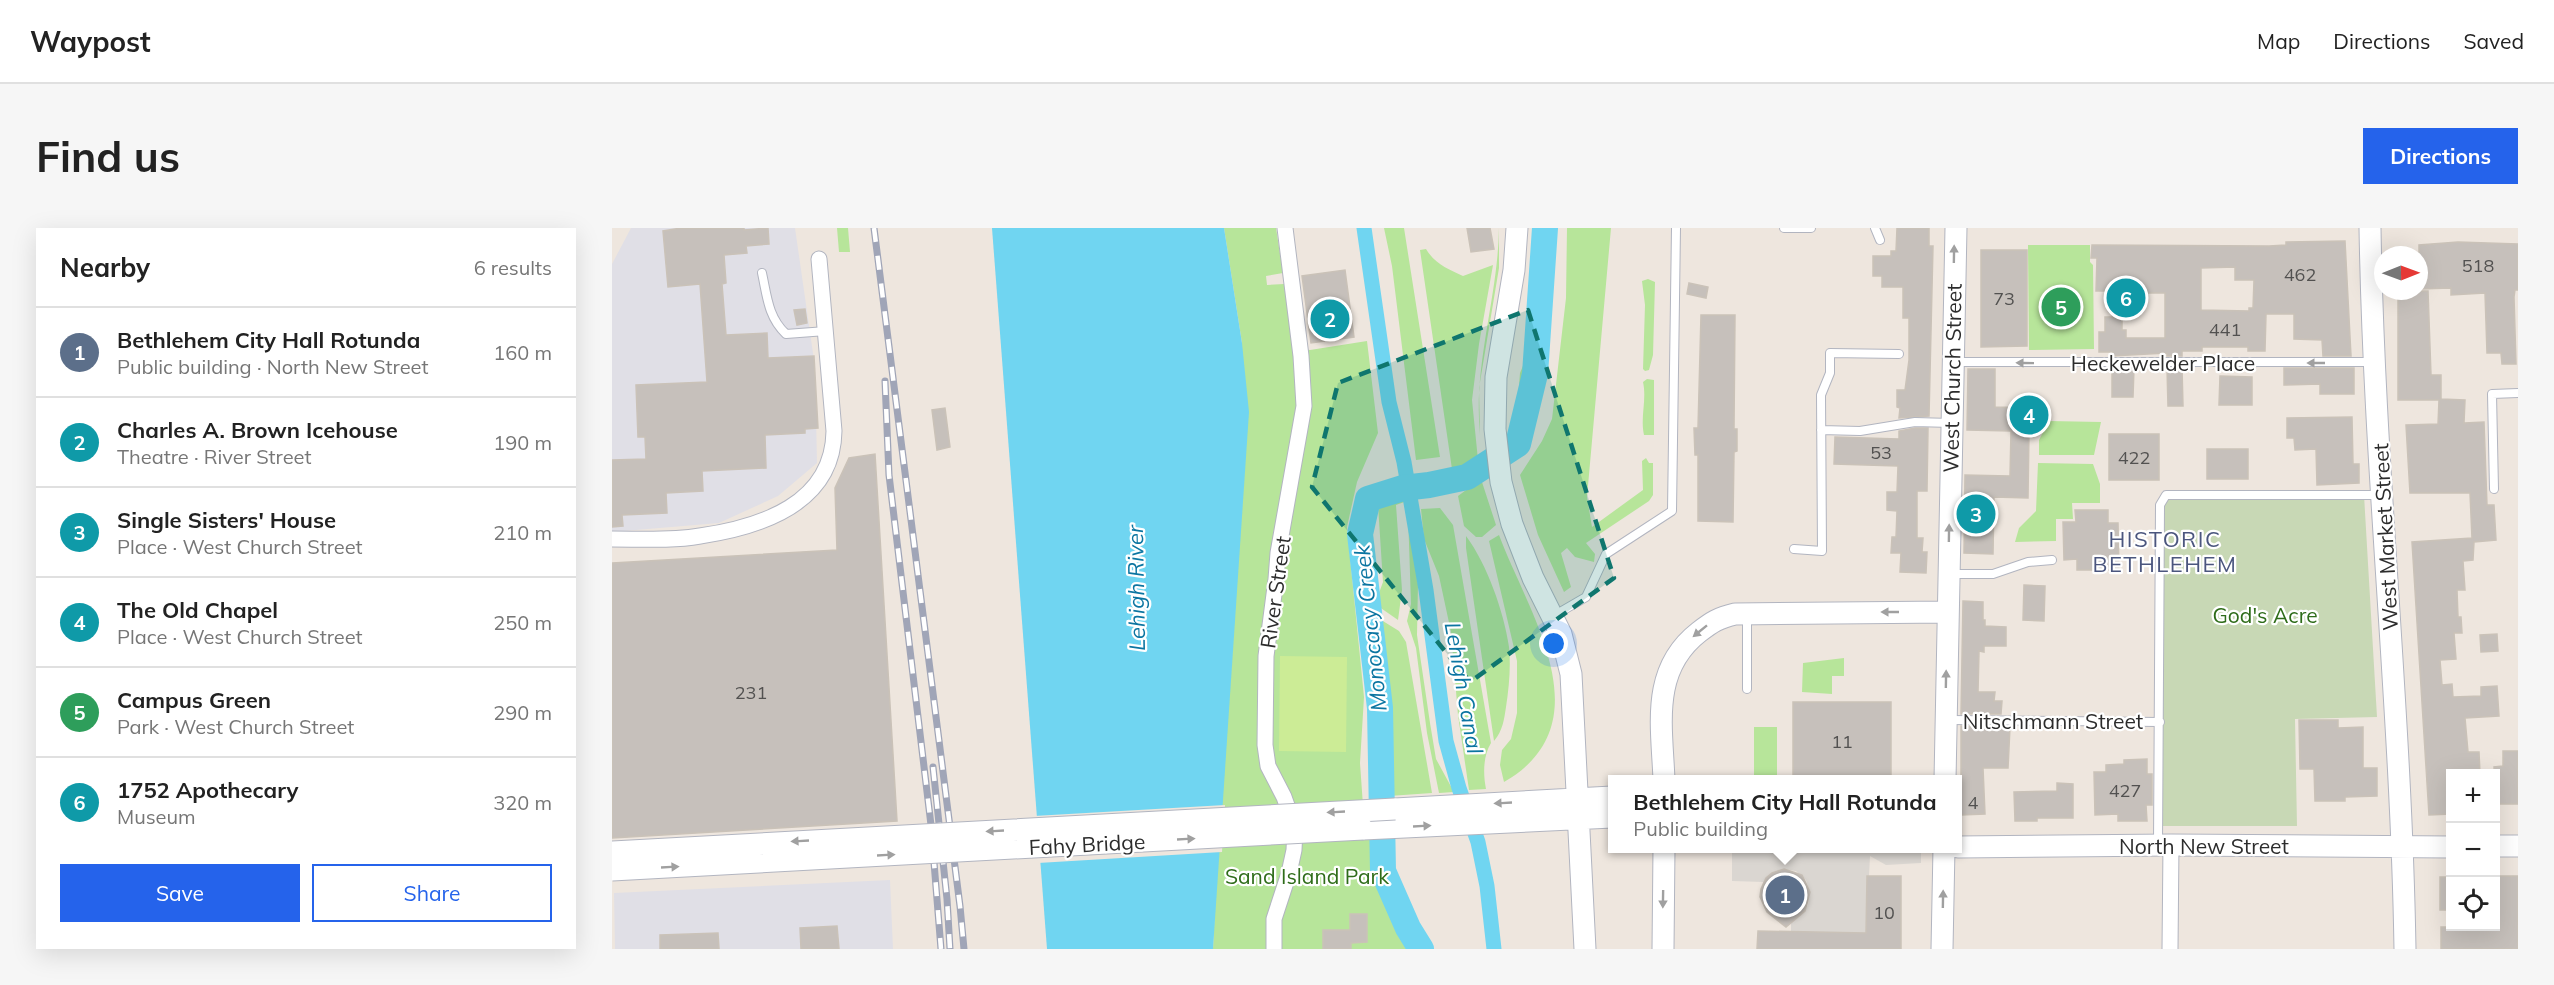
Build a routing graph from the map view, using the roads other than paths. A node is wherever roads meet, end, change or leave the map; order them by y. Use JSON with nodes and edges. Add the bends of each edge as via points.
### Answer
{"nodes":[{"id":1,"x":1285,"y":228,"type":"edge"},
{"id":2,"x":1517,"y":228,"type":"edge"},
{"id":3,"x":1676,"y":228,"type":"edge"},
{"id":4,"x":1784,"y":228,"type":"edge"},
{"id":5,"x":1811,"y":228,"type":"edge"},
{"id":6,"x":1875,"y":228,"type":"edge"},
{"id":7,"x":1956,"y":228,"type":"edge"},
{"id":8,"x":2370,"y":228,"type":"edge"},
{"id":9,"x":1880,"y":240,"type":"dead end"},
{"id":10,"x":819,"y":259,"type":"dead end"},
{"id":11,"x":762,"y":273,"type":"dead end"},
{"id":12,"x":826,"y":332,"type":"junction"},
{"id":13,"x":1899,"y":354,"type":"dead end"},
{"id":14,"x":1952,"y":362,"type":"junction"},
{"id":15,"x":2375,"y":362,"type":"junction"},
{"id":16,"x":2518,"y":393,"type":"edge"},
{"id":17,"x":1951,"y":423,"type":"junction"},
{"id":18,"x":1821,"y":430,"type":"junction"},
{"id":19,"x":2494,"y":489,"type":"dead end"},
{"id":20,"x":2383,"y":495,"type":"junction"},
{"id":21,"x":612,"y":540,"type":"edge"},
{"id":22,"x":1794,"y":549,"type":"dead end"},
{"id":23,"x":2052,"y":560,"type":"dead end"},
{"id":24,"x":1948,"y":574,"type":"junction"},
{"id":25,"x":1948,"y":612,"type":"junction"},
{"id":26,"x":1747,"y":614,"type":"junction"},
{"id":27,"x":1553,"y":615,"type":"junction"},
{"id":28,"x":1747,"y":689,"type":"dead end"},
{"id":29,"x":1945,"y":720,"type":"junction"},
{"id":30,"x":2160,"y":722,"type":"junction"},
{"id":31,"x":1664,"y":775,"type":"edge"},
{"id":32,"x":1945,"y":775,"type":"edge"},
{"id":33,"x":1608,"y":797,"type":"edge"},
{"id":34,"x":1571,"y":809,"type":"junction"},
{"id":35,"x":1608,"y":816,"type":"edge"},
{"id":36,"x":2165,"y":845,"type":"junction"},
{"id":37,"x":2446,"y":846,"type":"edge"},
{"id":38,"x":2500,"y":846,"type":"edge"},
{"id":39,"x":2518,"y":846,"type":"edge"},
{"id":40,"x":1962,"y":847,"type":"edge"},
{"id":41,"x":2403,"y":847,"type":"junction"},
{"id":42,"x":612,"y":852,"type":"edge"},
{"id":43,"x":1664,"y":853,"type":"edge"},
{"id":44,"x":1944,"y":853,"type":"edge"},
{"id":45,"x":612,"y":870,"type":"edge"},
{"id":46,"x":1274,"y":949,"type":"edge"},
{"id":47,"x":1585,"y":949,"type":"edge"},
{"id":48,"x":1663,"y":949,"type":"edge"},
{"id":49,"x":1942,"y":949,"type":"edge"},
{"id":50,"x":2170,"y":949,"type":"edge"},
{"id":51,"x":2405,"y":949,"type":"edge"}],
"edges":[{"from":1,"to":46,"type":"street","name":"River Street","via":[[1304,406],[1278,554],[1266,656],[1268,766],[1295,828],[1289,873],[1274,919]]},
{"from":2,"to":27,"type":"main road","via":[[1497,376],[1495,429],[1501,482],[1512,524]]},
{"from":3,"to":27,"type":"lane","via":[[1672,511],[1606,554],[1586,597]]},
{"from":4,"to":5,"type":"lane"},
{"from":6,"to":9,"type":"lane"},
{"from":14,"to":7,"type":"main road","name":"West Church Street","one_way":true},
{"from":8,"to":15,"type":"main road","name":"West Market Street"},
{"from":10,"to":12,"type":"street"},
{"from":11,"to":12,"type":"lane","via":[[770,313],[786,334]]},
{"from":12,"to":21,"type":"street","via":[[834,451],[827,470],[807,494],[781,513],[749,526],[698,537]]},
{"from":13,"to":18,"type":"lane","via":[[1830,353],[1830,373],[1821,395]]},
{"from":15,"to":14,"type":"lane","name":"Heckewelder Place","one_way":true},
{"from":14,"to":17,"type":"main road","name":"West Church Street"},
{"from":15,"to":20,"type":"main road","name":"West Market Street"},
{"from":16,"to":19,"type":"lane","via":[[2492,394]]},
{"from":17,"to":18,"type":"lane","via":[[1915,422],[1860,431]]},
{"from":24,"to":17,"type":"main road","name":"West Church Street","one_way":true},
{"from":18,"to":22,"type":"lane","via":[[1822,551]]},
{"from":20,"to":30,"type":"lane","via":[[2166,495],[2160,505]]},
{"from":20,"to":41,"type":"main road","name":"West Market Street"},
{"from":23,"to":24,"type":"lane","via":[[2028,562],[1992,574]]},
{"from":24,"to":25,"type":"main road","name":"West Church Street"},
{"from":25,"to":26,"type":"main road","one_way":true},
{"from":29,"to":25,"type":"main road","name":"West Church Street","one_way":true},
{"from":26,"to":28,"type":"lane"},
{"from":26,"to":31,"type":"main road","one_way":true,"via":[[1717,618],[1686,644],[1672,665],[1662,698]]},
{"from":27,"to":34,"type":"main road","via":[[1571,674]]},
{"from":29,"to":30,"type":"lane","name":"Nitschmann Street"},
{"from":29,"to":32,"type":"main road","name":"West Church Street"},
{"from":30,"to":36,"type":"lane"},
{"from":33,"to":34,"type":"main road"},
{"from":34,"to":35,"type":"main road"},
{"from":34,"to":42,"type":"main road","name":"Fahy Bridge","one_way":true,"bridge":true},
{"from":45,"to":34,"type":"main road","name":"Fahy Bridge","one_way":true,"bridge":true},
{"from":34,"to":47,"type":"main road"},
{"from":36,"to":40,"type":"main road","name":"North New Street"},
{"from":36,"to":41,"type":"main road","name":"North New Street"},
{"from":36,"to":50,"type":"street"},
{"from":37,"to":41,"type":"main road","name":"North New Street"},
{"from":38,"to":39,"type":"main road"},
{"from":41,"to":51,"type":"main road","name":"West Market Street"},
{"from":43,"to":48,"type":"main road","one_way":true},
{"from":49,"to":44,"type":"main road","one_way":true}]}
